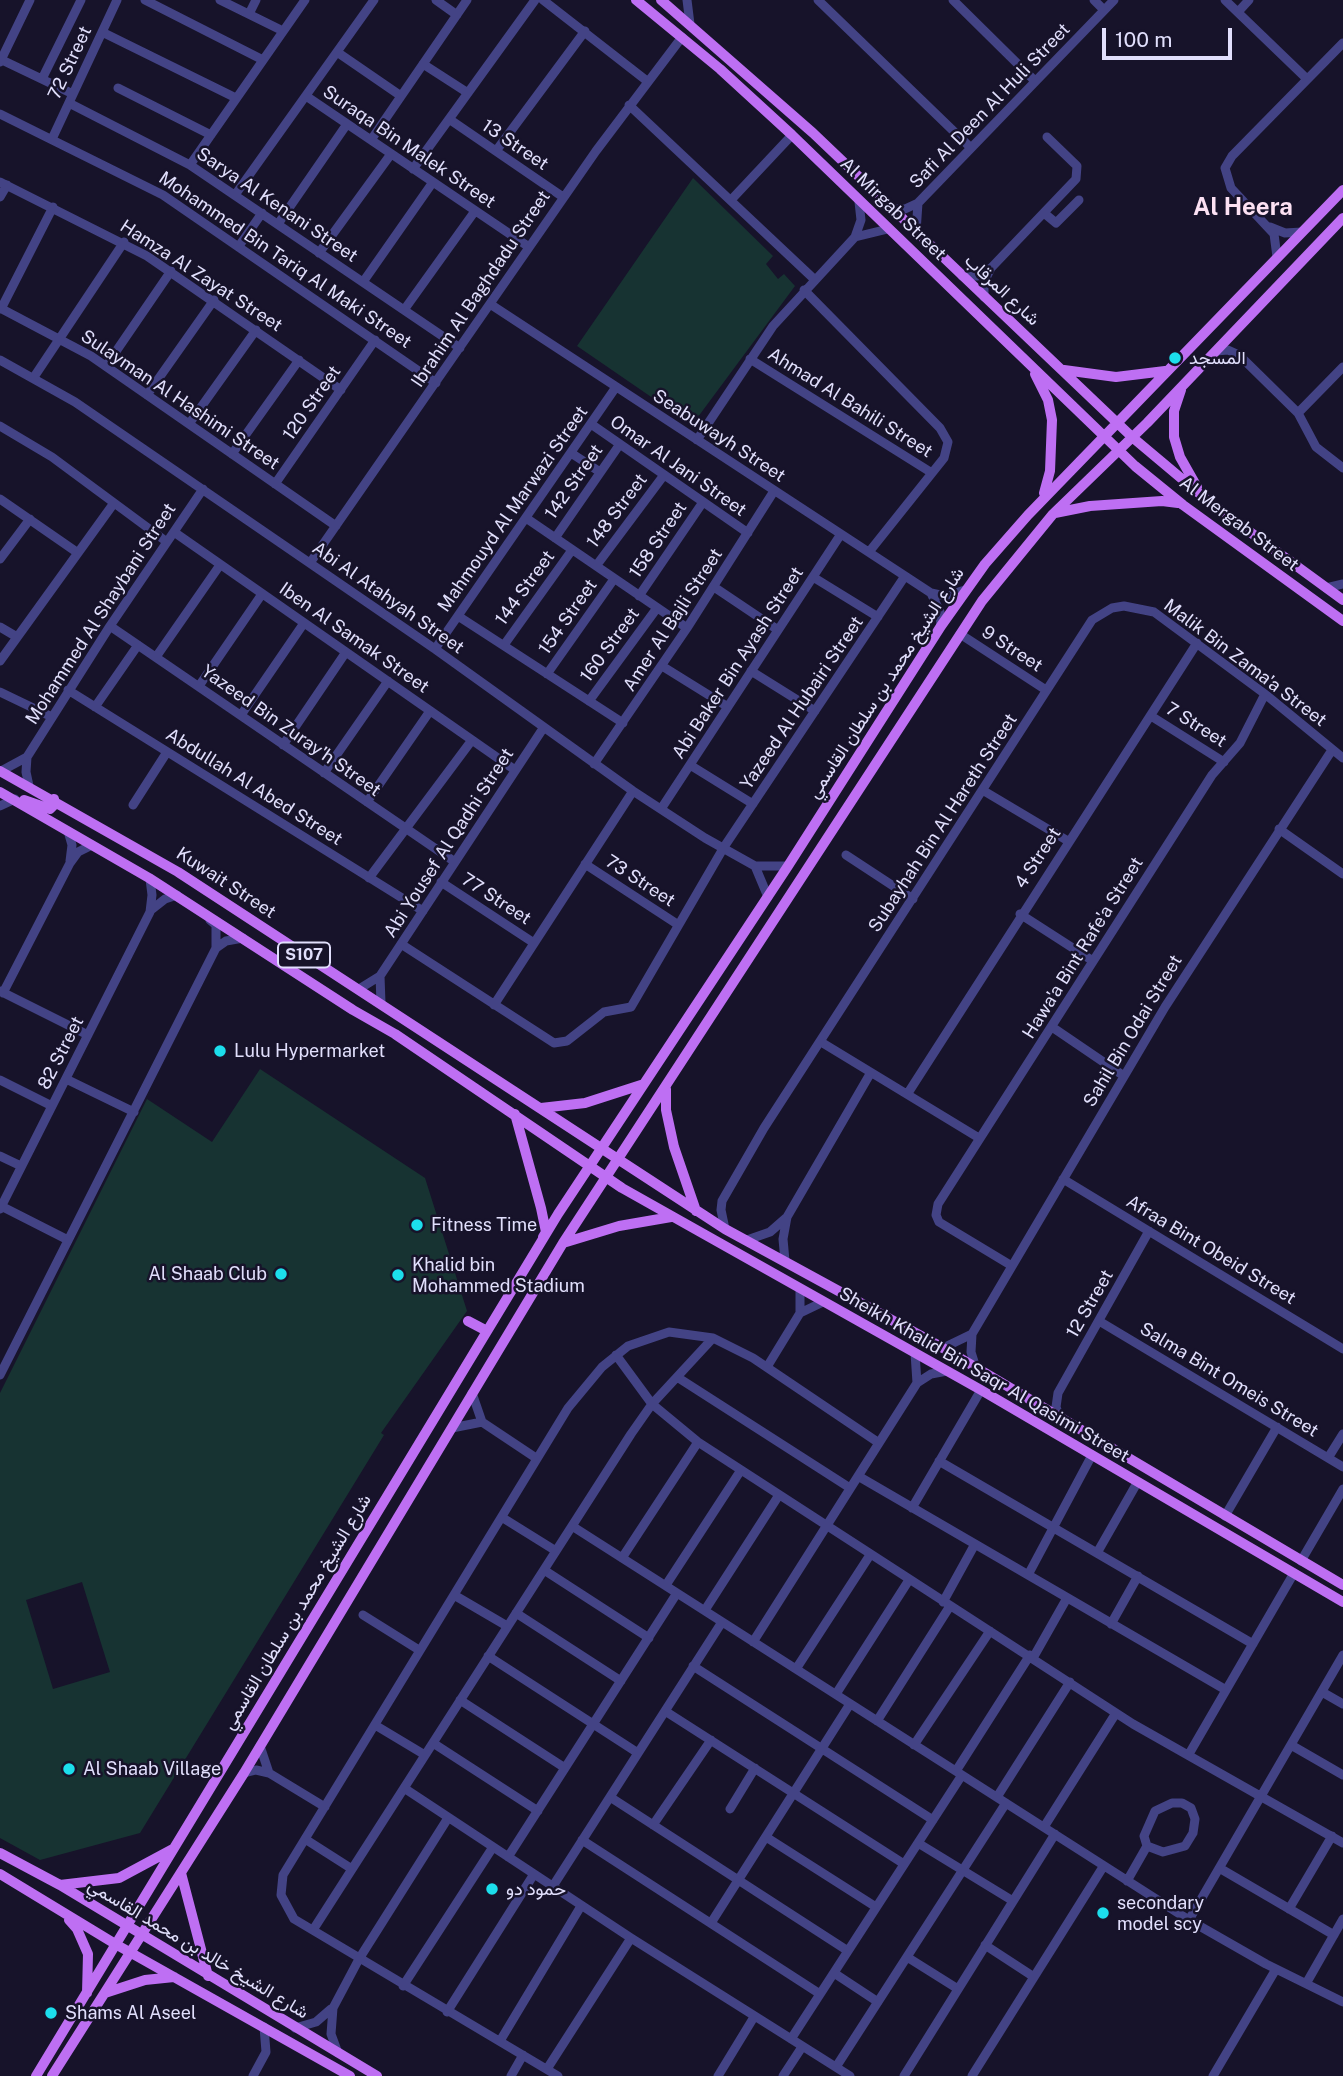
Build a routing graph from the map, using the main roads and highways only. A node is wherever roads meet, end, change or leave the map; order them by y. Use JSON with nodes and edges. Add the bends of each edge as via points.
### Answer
{"nodes":[{"id":1,"x":636,"y":0,"type":"edge"},
{"id":2,"x":660,"y":0,"type":"edge"},
{"id":3,"x":1343,"y":190,"type":"edge"},
{"id":4,"x":1343,"y":218,"type":"edge"},
{"id":5,"x":1029,"y":362,"type":"junction"},
{"id":6,"x":1059,"y":368,"type":"junction"},
{"id":7,"x":1165,"y":372,"type":"junction"},
{"id":8,"x":1183,"y":385,"type":"junction"},
{"id":9,"x":1115,"y":422,"type":"junction"},
{"id":10,"x":1104,"y":434,"type":"junction"},
{"id":11,"x":1132,"y":438,"type":"junction"},
{"id":12,"x":1119,"y":450,"type":"junction"},
{"id":13,"x":1202,"y":495,"type":"junction"},
{"id":14,"x":1042,"y":499,"type":"junction"},
{"id":15,"x":1182,"y":505,"type":"junction"},
{"id":16,"x":1053,"y":514,"type":"junction"},
{"id":17,"x":1343,"y":600,"type":"edge"},
{"id":18,"x":1343,"y":621,"type":"edge"},
{"id":19,"x":0,"y":771,"type":"edge"},
{"id":20,"x":0,"y":792,"type":"edge"},
{"id":21,"x":54,"y":799,"type":"junction"},
{"id":22,"x":15,"y":800,"type":"junction"},
{"id":23,"x":647,"y":1083,"type":"junction"},
{"id":24,"x":666,"y":1088,"type":"junction"},
{"id":25,"x":541,"y":1108,"type":"junction"},
{"id":26,"x":514,"y":1112,"type":"junction"},
{"id":27,"x":602,"y":1149,"type":"junction"},
{"id":28,"x":619,"y":1162,"type":"junction"},
{"id":29,"x":589,"y":1167,"type":"junction"},
{"id":30,"x":608,"y":1178,"type":"junction"},
{"id":31,"x":696,"y":1211,"type":"junction"},
{"id":32,"x":671,"y":1217,"type":"junction"},
{"id":33,"x":542,"y":1241,"type":"junction"},
{"id":34,"x":563,"y":1243,"type":"junction"},
{"id":35,"x":468,"y":1321,"type":"dead end"},
{"id":36,"x":487,"y":1331,"type":"junction"},
{"id":37,"x":1103,"y":1444,"type":"junction"},
{"id":38,"x":1072,"y":1446,"type":"junction"},
{"id":39,"x":1343,"y":1585,"type":"edge"},
{"id":40,"x":1343,"y":1602,"type":"edge"},
{"id":41,"x":176,"y":1847,"type":"junction"},
{"id":42,"x":0,"y":1853,"type":"edge"},
{"id":43,"x":181,"y":1873,"type":"junction"},
{"id":44,"x":0,"y":1874,"type":"edge"},
{"id":45,"x":60,"y":1885,"type":"junction"},
{"id":46,"x":57,"y":1908,"type":"junction"},
{"id":47,"x":129,"y":1927,"type":"junction"},
{"id":48,"x":142,"y":1936,"type":"junction"},
{"id":49,"x":117,"y":1945,"type":"junction"},
{"id":50,"x":131,"y":1953,"type":"junction"},
{"id":51,"x":208,"y":1976,"type":"junction"},
{"id":52,"x":174,"y":1977,"type":"junction"},
{"id":53,"x":87,"y":1993,"type":"junction"},
{"id":54,"x":105,"y":1993,"type":"junction"},
{"id":55,"x":36,"y":2076,"type":"edge"},
{"id":56,"x":52,"y":2076,"type":"edge"},
{"id":57,"x":350,"y":2076,"type":"edge"},
{"id":58,"x":377,"y":2076,"type":"edge"}],
"edges":[{"from":1,"to":5,"type":"main road","name":"Al Mirgab Street","via":[[792,135]]},
{"from":2,"to":6,"type":"main road","name":"شارع المرقاب","via":[[803,123]]},
{"from":3,"to":7,"type":"main road","name":"شارع الشيخ محمد بن سلطان القاسمي"},
{"from":4,"to":8,"type":"main road","name":"شارع الشيخ محمد بن سلطان القاسمي"},
{"from":5,"to":10,"type":"main road","name":"Al Mirgab Street"},
{"from":5,"to":14,"type":"main road","via":[[1048,400],[1052,420],[1050,471]]},
{"from":6,"to":7,"type":"main road","via":[[1116,377]]},
{"from":6,"to":9,"type":"main road","name":"شارع المرقاب"},
{"from":7,"to":9,"type":"main road","name":"شارع الشيخ محمد بن سلطان القاسمي"},
{"from":8,"to":11,"type":"main road","name":"شارع الشيخ محمد بن سلطان القاسمي"},
{"from":8,"to":13,"type":"main road","via":[[1174,411],[1174,437]]},
{"from":9,"to":10,"type":"main road","name":"شارع الشيخ محمد بن سلطان القاسمي"},
{"from":9,"to":11,"type":"main road","name":"شارع المرقاب"},
{"from":10,"to":12,"type":"main road","name":"Al Mirgab Street"},
{"from":10,"to":14,"type":"main road","name":"شارع الشيخ محمد بن سلطان القاسمي"},
{"from":11,"to":12,"type":"main road","name":"شارع الشيخ محمد بن سلطان القاسمي"},
{"from":11,"to":13,"type":"main road","name":"Al Mergab Street"},
{"from":12,"to":15,"type":"main road","name":"Al Mergab Street"},
{"from":12,"to":16,"type":"main road","name":"شارع الشيخ محمد بن سلطان القاسمي"},
{"from":13,"to":17,"type":"main road","name":"Al Mergab Street"},
{"from":14,"to":23,"type":"main road","name":"شارع الشيخ محمد بن سلطان القاسمي","via":[[965,590]]},
{"from":15,"to":16,"type":"main road","via":[[1162,501],[1110,504]]},
{"from":15,"to":18,"type":"main road","name":"Al Mergab Street"},
{"from":16,"to":24,"type":"main road","name":"شارع الشيخ محمد بن سلطان القاسمي","via":[[960,634]]},
{"from":19,"to":21,"type":"main road","name":"Kuwait Street","number":"S107"},
{"from":20,"to":22,"type":"main road","name":"Kuwait Street","number":"S107"},
{"from":21,"to":22,"type":"main road","via":[[50,809]]},
{"from":21,"to":25,"type":"main road","name":"Kuwait Street","number":"S107","via":[[178,872]]},
{"from":22,"to":26,"type":"main road","name":"Kuwait Street","number":"S107","via":[[177,895]]},
{"from":23,"to":25,"type":"main road","via":[[594,1101]]},
{"from":23,"to":27,"type":"main road","name":"شارع الشيخ محمد بن سلطان القاسمي"},
{"from":24,"to":28,"type":"main road","name":"شارع الشيخ محمد بن سلطان القاسمي"},
{"from":24,"to":31,"type":"main road","via":[[674,1147]]},
{"from":25,"to":27,"type":"main road","name":"Kuwait Street","number":"S107"},
{"from":26,"to":29,"type":"main road","name":"Kuwait Street","number":"S107"},
{"from":26,"to":33,"type":"main road","via":[[544,1220]]},
{"from":27,"to":28,"type":"main road","name":"Kuwait Street"},
{"from":27,"to":29,"type":"main road","name":"شارع الشيخ محمد بن سلطان القاسمي"},
{"from":28,"to":30,"type":"main road","name":"شارع الشيخ محمد بن سلطان القاسمي"},
{"from":28,"to":31,"type":"main road","name":"Sheikh Khalid Bin Saqr Al Qasimi Street"},
{"from":29,"to":30,"type":"main road","name":"Kuwait Street"},
{"from":29,"to":33,"type":"main road","name":"شارع الشيخ محمد بن سلطان القاسمي"},
{"from":30,"to":32,"type":"main road","name":"Sheikh Khalid Bin Saqr Al Qasimi Street"},
{"from":30,"to":34,"type":"main road"},
{"from":31,"to":37,"type":"main road","name":"Sheikh Khalid Bin Saqr Al Qasimi Street","via":[[943,1348]]},
{"from":32,"to":34,"type":"main road"},
{"from":32,"to":38,"type":"main road","name":"Sheikh Khalid Bin Saqr Al Qasimi Street","via":[[981,1390]]},
{"from":33,"to":36,"type":"main road","name":"شارع الشيخ محمد بن سلطان القاسمي"},
{"from":34,"to":43,"type":"main road"},
{"from":35,"to":36,"type":"main road"},
{"from":36,"to":41,"type":"main road","name":"شارع الشيخ محمد بن سلطان القاسمي"},
{"from":37,"to":38,"type":"main road","via":[[1076,1435]]},
{"from":37,"to":39,"type":"main road","name":"Sheikh Khalid Bin Saqr Al Qasimi Street"},
{"from":38,"to":40,"type":"main road","name":"Sheikh Khalid Bin Saqr Al Qasimi Street"},
{"from":41,"to":45,"type":"main road","via":[[119,1878]]},
{"from":41,"to":47,"type":"main road","name":"شارع الشيخ محمد بن سلطان القاسمي"},
{"from":42,"to":45,"type":"main road","name":"شارع الشيخ خالد بن محمد القاسمي"},
{"from":43,"to":48,"type":"main road"},
{"from":43,"to":51,"type":"main road"},
{"from":44,"to":46,"type":"main road","name":"شارع الشيخ خالد بن محمد القاسمي"},
{"from":45,"to":47,"type":"main road","name":"شارع الشيخ خالد بن محمد القاسمي"},
{"from":46,"to":49,"type":"main road","name":"شارع الشيخ خالد بن محمد القاسمي"},
{"from":46,"to":53,"type":"main road","via":[[88,1954]]},
{"from":47,"to":48,"type":"main road","name":"شارع الشيخ خالد بن محمد القاسمي"},
{"from":47,"to":49,"type":"main road","name":"شارع الشيخ محمد بن سلطان القاسمي"},
{"from":48,"to":50,"type":"main road"},
{"from":48,"to":51,"type":"main road","name":"شارع الشيخ خالد بن محمد القاسمي"},
{"from":49,"to":50,"type":"main road","name":"شارع الشيخ خالد بن محمد القاسمي"},
{"from":49,"to":53,"type":"main road","name":"شارع الشيخ محمد بن سلطان القاسمي"},
{"from":50,"to":52,"type":"main road","name":"شارع الشيخ خالد بن محمد القاسمي"},
{"from":50,"to":54,"type":"main road"},
{"from":51,"to":58,"type":"main road","name":"شارع الشيخ خالد بن محمد القاسمي"},
{"from":52,"to":54,"type":"main road","via":[[145,1980]]},
{"from":52,"to":57,"type":"main road","name":"شارع الشيخ خالد بن محمد القاسمي"},
{"from":53,"to":55,"type":"main road","name":"شارع الشيخ محمد بن سلطان القاسمي"},
{"from":54,"to":56,"type":"main road"}]}
